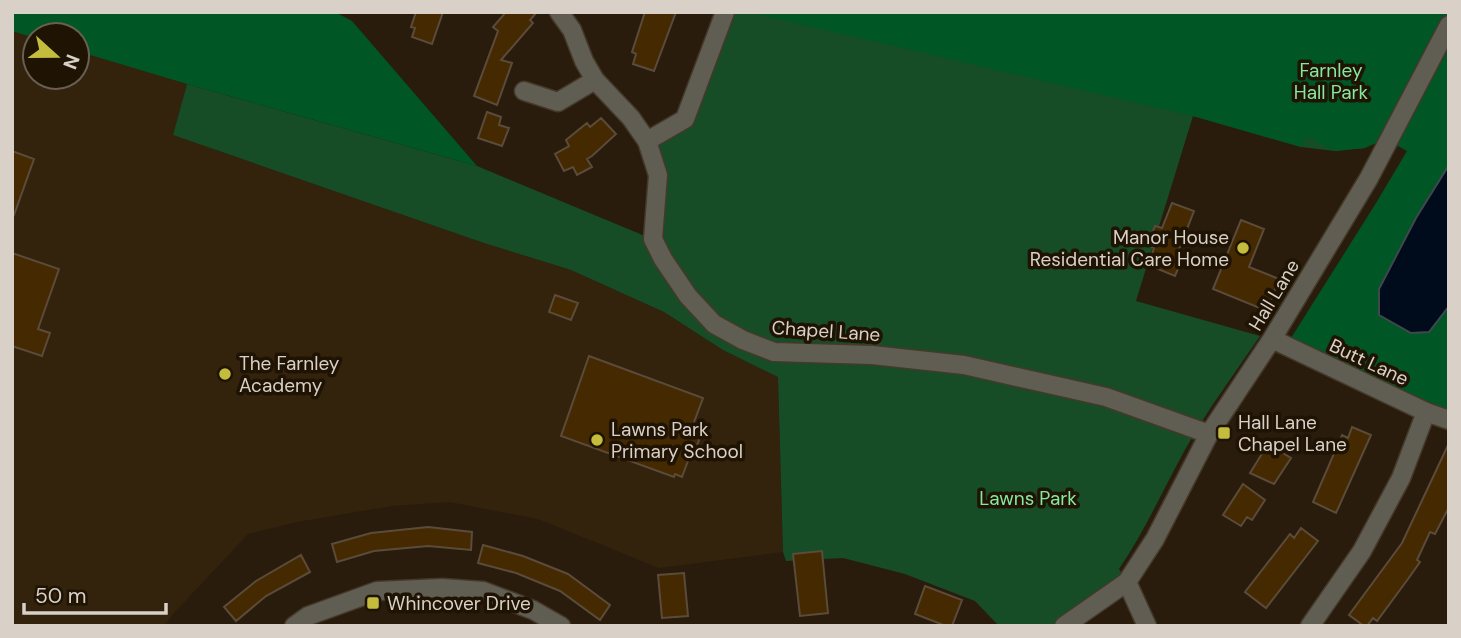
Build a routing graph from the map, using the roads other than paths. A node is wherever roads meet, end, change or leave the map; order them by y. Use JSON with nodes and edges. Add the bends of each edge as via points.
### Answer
{"nodes":[{"id":1,"x":559,"y":12,"type":"edge"},
{"id":2,"x":725,"y":12,"type":"edge"},
{"id":3,"x":1449,"y":25,"type":"edge"},
{"id":4,"x":594,"y":80,"type":"junction"},
{"id":5,"x":524,"y":91,"type":"dead end"},
{"id":6,"x":647,"y":141,"type":"junction"},
{"id":7,"x":1272,"y":339,"type":"junction"},
{"id":8,"x":1426,"y":412,"type":"junction"},
{"id":9,"x":1449,"y":420,"type":"edge"},
{"id":10,"x":1209,"y":435,"type":"junction"},
{"id":11,"x":1127,"y":582,"type":"junction"},
{"id":12,"x":294,"y":626,"type":"edge"},
{"id":13,"x":561,"y":626,"type":"edge"},
{"id":14,"x":1064,"y":626,"type":"edge"},
{"id":15,"x":1147,"y":626,"type":"edge"},
{"id":16,"x":1310,"y":626,"type":"edge"}],
"edges":[{"from":1,"to":4,"type":"street","name":"Chapel Lane"},
{"from":2,"to":6,"type":"street","via":[[685,119]]},
{"from":3,"to":7,"type":"street","name":"Hall Lane","via":[[1369,178]]},
{"from":4,"to":5,"type":"street","via":[[558,102]]},
{"from":4,"to":6,"type":"street","name":"Chapel Lane"},
{"from":6,"to":10,"type":"street","name":"Chapel Lane","via":[[658,176],[653,239],[688,296],[714,324],[743,340],[774,352],[872,355],[964,365],[1106,397]]},
{"from":7,"to":8,"type":"street","name":"Butt Lane"},
{"from":7,"to":10,"type":"street","name":"Hall Lane"},
{"from":8,"to":9,"type":"street","name":"Butt Lane"},
{"from":8,"to":16,"type":"street","via":[[1401,478],[1363,551]]},
{"from":10,"to":11,"type":"street","name":"Hall Lane","via":[[1155,539]]},
{"from":11,"to":14,"type":"street"},
{"from":11,"to":15,"type":"street"},
{"from":12,"to":13,"type":"street","via":[[309,615],[377,591],[442,588],[483,591]]}]}
